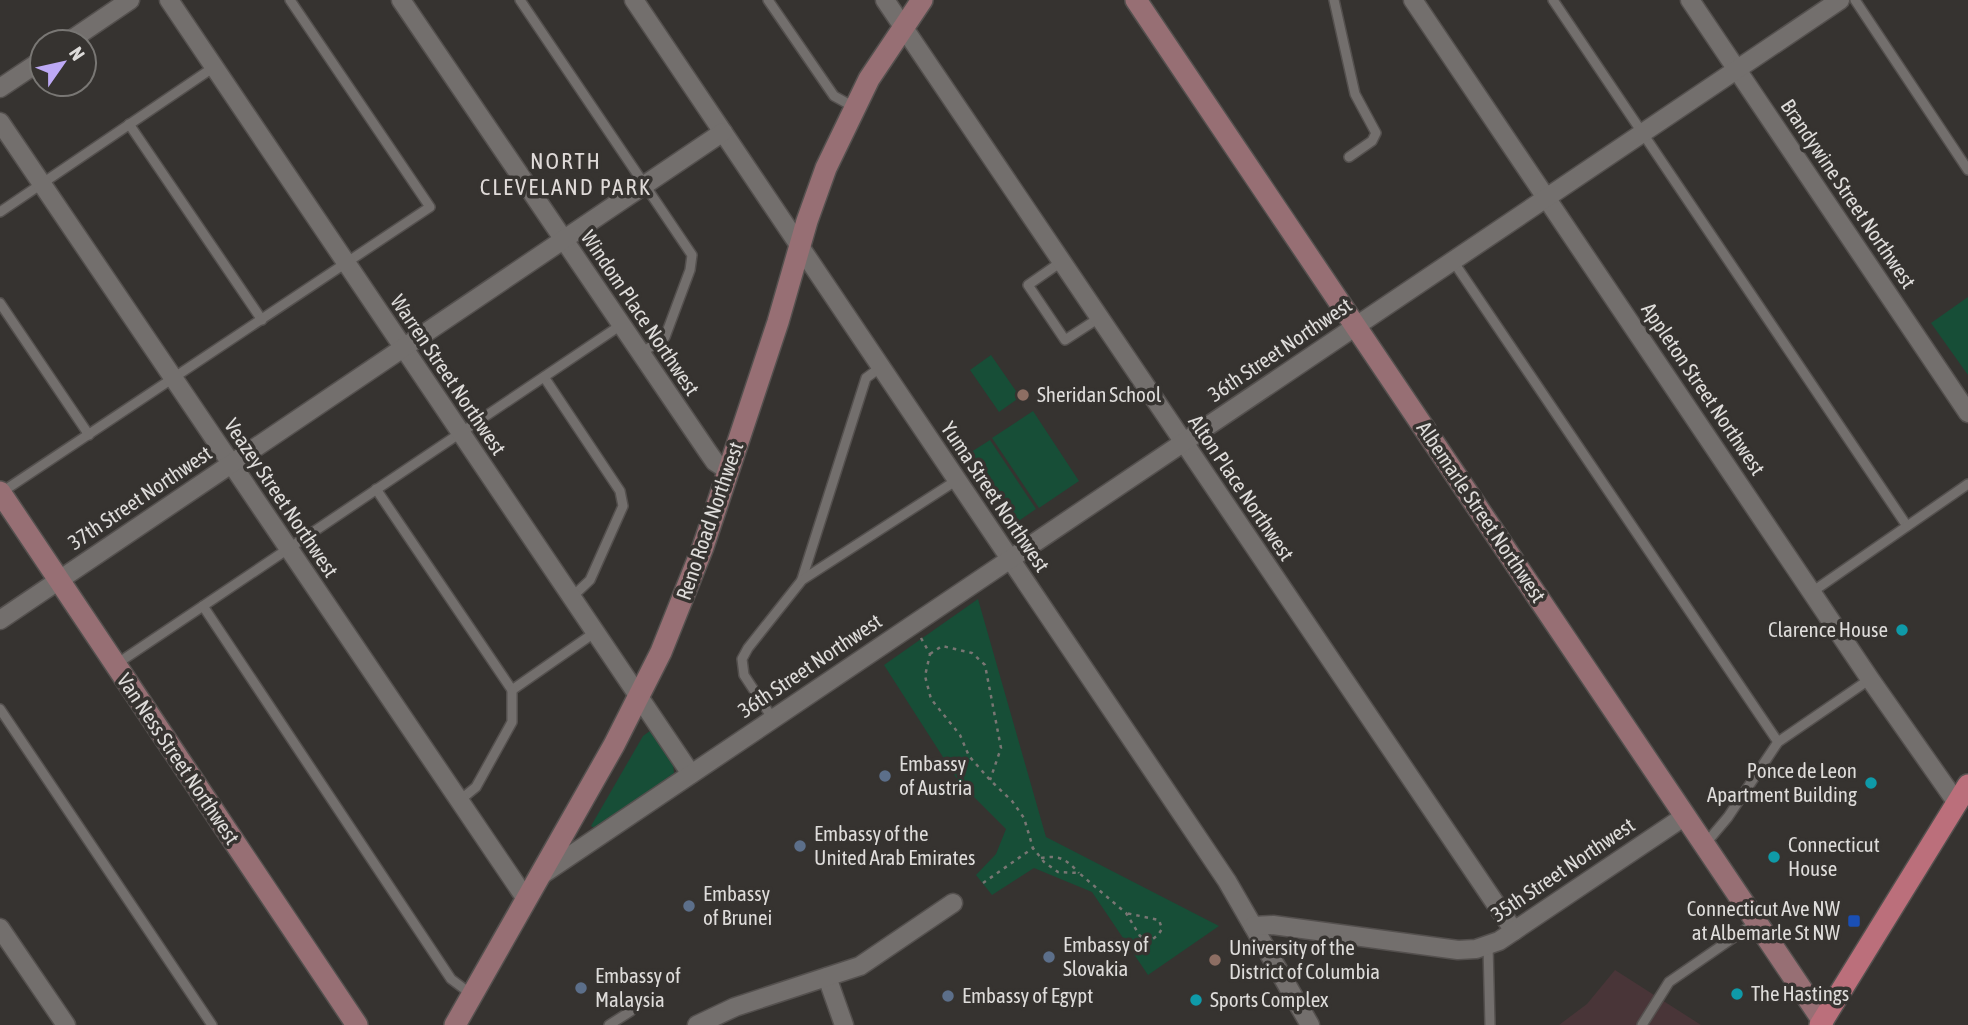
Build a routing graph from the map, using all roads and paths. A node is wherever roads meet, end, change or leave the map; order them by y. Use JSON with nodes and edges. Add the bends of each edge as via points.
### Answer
{"nodes":[{"id":1,"x":130,"y":0,"type":"edge"},
{"id":2,"x":169,"y":0,"type":"edge"},
{"id":3,"x":290,"y":0,"type":"edge"},
{"id":4,"x":401,"y":0,"type":"edge"},
{"id":5,"x":520,"y":0,"type":"edge"},
{"id":6,"x":634,"y":0,"type":"edge"},
{"id":7,"x":768,"y":0,"type":"edge"},
{"id":8,"x":885,"y":0,"type":"edge"},
{"id":9,"x":922,"y":0,"type":"edge"},
{"id":10,"x":1136,"y":0,"type":"edge"},
{"id":11,"x":1334,"y":0,"type":"edge"},
{"id":12,"x":1413,"y":0,"type":"edge"},
{"id":13,"x":1553,"y":0,"type":"edge"},
{"id":14,"x":1690,"y":0,"type":"edge"},
{"id":15,"x":1840,"y":0,"type":"edge"},
{"id":16,"x":1855,"y":0,"type":"edge"},
{"id":17,"x":903,"y":27,"type":"junction"},
{"id":18,"x":89,"y":28,"type":"edge"},
{"id":19,"x":214,"y":67,"type":"junction"},
{"id":20,"x":28,"y":69,"type":"edge"},
{"id":21,"x":1737,"y":70,"type":"junction"},
{"id":22,"x":0,"y":88,"type":"edge"},
{"id":23,"x":854,"y":107,"type":"junction"},
{"id":24,"x":0,"y":122,"type":"edge"},
{"id":25,"x":129,"y":124,"type":"junction"},
{"id":26,"x":723,"y":132,"type":"junction"},
{"id":27,"x":1642,"y":134,"type":"junction"},
{"id":28,"x":1349,"y":157,"type":"dead end"},
{"id":29,"x":1968,"y":170,"type":"edge"},
{"id":30,"x":42,"y":184,"type":"junction"},
{"id":31,"x":644,"y":185,"type":"junction"},
{"id":32,"x":1546,"y":198,"type":"junction"},
{"id":33,"x":0,"y":212,"type":"edge"},
{"id":34,"x":563,"y":240,"type":"junction"},
{"id":35,"x":800,"y":246,"type":"junction"},
{"id":36,"x":1453,"y":261,"type":"junction"},
{"id":37,"x":1061,"y":262,"type":"junction"},
{"id":38,"x":346,"y":264,"type":"junction"},
{"id":39,"x":0,"y":303,"type":"edge"},
{"id":40,"x":1098,"y":318,"type":"junction"},
{"id":41,"x":262,"y":320,"type":"junction"},
{"id":42,"x":621,"y":326,"type":"junction"},
{"id":43,"x":1356,"y":326,"type":"junction"},
{"id":44,"x":402,"y":348,"type":"junction"},
{"id":45,"x":640,"y":354,"type":"junction"},
{"id":46,"x":881,"y":367,"type":"junction"},
{"id":47,"x":544,"y":377,"type":"junction"},
{"id":48,"x":173,"y":379,"type":"junction"},
{"id":49,"x":1968,"y":413,"type":"edge"},
{"id":50,"x":460,"y":433,"type":"junction"},
{"id":51,"x":89,"y":435,"type":"junction"},
{"id":52,"x":1183,"y":443,"type":"junction"},
{"id":53,"x":231,"y":464,"type":"junction"},
{"id":54,"x":729,"y":471,"type":"junction"},
{"id":55,"x":957,"y":480,"type":"junction"},
{"id":56,"x":1968,"y":484,"type":"edge"},
{"id":57,"x":376,"y":489,"type":"junction"},
{"id":58,"x":0,"y":493,"type":"edge"},
{"id":59,"x":1908,"y":526,"type":"junction"},
{"id":60,"x":288,"y":549,"type":"junction"},
{"id":61,"x":1010,"y":559,"type":"junction"},
{"id":62,"x":59,"y":580,"type":"junction"},
{"id":63,"x":802,"y":580,"type":"junction"},
{"id":64,"x":1812,"y":592,"type":"junction"},
{"id":65,"x":571,"y":598,"type":"junction"},
{"id":66,"x":203,"y":606,"type":"junction"},
{"id":67,"x":0,"y":620,"type":"edge"},
{"id":68,"x":594,"y":633,"type":"junction"},
{"id":69,"x":921,"y":638,"type":"dead end"},
{"id":70,"x":930,"y":653,"type":"junction"},
{"id":71,"x":116,"y":665,"type":"junction"},
{"id":72,"x":1870,"y":679,"type":"junction"},
{"id":73,"x":512,"y":690,"type":"junction"},
{"id":74,"x":639,"y":699,"type":"junction"},
{"id":75,"x":0,"y":709,"type":"edge"},
{"id":76,"x":773,"y":719,"type":"junction"},
{"id":77,"x":1778,"y":742,"type":"junction"},
{"id":78,"x":691,"y":774,"type":"junction"},
{"id":79,"x":990,"y":780,"type":"junction"},
{"id":80,"x":1963,"y":794,"type":"edge"},
{"id":81,"x":459,"y":801,"type":"junction"},
{"id":82,"x":1685,"y":816,"type":"junction"},
{"id":83,"x":1704,"y":845,"type":"junction"},
{"id":84,"x":1032,"y":848,"type":"junction"},
{"id":85,"x":1041,"y":858,"type":"junction"},
{"id":86,"x":1079,"y":873,"type":"junction"},
{"id":87,"x":537,"y":878,"type":"junction"},
{"id":88,"x":983,"y":883,"type":"dead end"},
{"id":89,"x":526,"y":898,"type":"junction"},
{"id":90,"x":953,"y":903,"type":"dead end"},
{"id":91,"x":1126,"y":913,"type":"junction"},
{"id":92,"x":1756,"y":922,"type":"junction"},
{"id":93,"x":1253,"y":926,"type":"junction"},
{"id":94,"x":0,"y":928,"type":"edge"},
{"id":95,"x":1514,"y":931,"type":"junction"},
{"id":96,"x":1488,"y":946,"type":"junction"},
{"id":97,"x":828,"y":977,"type":"junction"},
{"id":98,"x":472,"y":996,"type":"junction"},
{"id":99,"x":631,"y":1011,"type":"dead end"},
{"id":100,"x":1823,"y":1024,"type":"edge"},
{"id":101,"x":66,"y":1025,"type":"edge"},
{"id":102,"x":212,"y":1025,"type":"edge"},
{"id":103,"x":357,"y":1025,"type":"edge"},
{"id":104,"x":455,"y":1025,"type":"edge"},
{"id":105,"x":609,"y":1025,"type":"edge"},
{"id":106,"x":697,"y":1025,"type":"edge"},
{"id":107,"x":844,"y":1025,"type":"edge"},
{"id":108,"x":1310,"y":1025,"type":"edge"},
{"id":109,"x":1490,"y":1025,"type":"edge"},
{"id":110,"x":1642,"y":1025,"type":"edge"}],
"edges":[{"from":1,"to":18,"type":"street"},
{"from":2,"to":19,"type":"street","name":"Warren Street Northwest"},
{"from":3,"to":38,"type":"lane","via":[[430,206]]},
{"from":4,"to":34,"type":"street","name":"Windom Place Northwest"},
{"from":5,"to":31,"type":"lane"},
{"from":6,"to":26,"type":"street","name":"Yuma Street Northwest"},
{"from":7,"to":23,"type":"lane","via":[[834,96]]},
{"from":8,"to":17,"type":"street","name":"Alton Place Northwest"},
{"from":9,"to":17,"type":"main road","name":"Reno Road Northwest"},
{"from":10,"to":43,"type":"main road","name":"Albemarle Street Northwest"},
{"from":11,"to":28,"type":"lane","via":[[1355,94],[1376,133]]},
{"from":12,"to":32,"type":"street","name":"Appleton Street Northwest"},
{"from":13,"to":27,"type":"lane"},
{"from":14,"to":21,"type":"street","name":"Brandywine Street Northwest"},
{"from":15,"to":21,"type":"street","name":"36th Street Northwest"},
{"from":16,"to":29,"type":"lane"},
{"from":17,"to":23,"type":"main road","name":"Reno Road Northwest"},
{"from":17,"to":37,"type":"street","name":"Alton Place Northwest"},
{"from":19,"to":25,"type":"lane"},
{"from":19,"to":38,"type":"street","name":"Warren Street Northwest"},
{"from":20,"to":22,"type":"street"},
{"from":21,"to":27,"type":"street","name":"36th Street Northwest"},
{"from":21,"to":49,"type":"street","name":"Brandywine Street Northwest"},
{"from":23,"to":35,"type":"main road","name":"Reno Road Northwest","via":[[826,169]]},
{"from":24,"to":30,"type":"street","name":"Veazey Street Northwest"},
{"from":25,"to":30,"type":"lane"},
{"from":25,"to":41,"type":"lane"},
{"from":26,"to":31,"type":"street","name":"37th Street Northwest"},
{"from":26,"to":35,"type":"street","name":"Yuma Street Northwest"},
{"from":27,"to":32,"type":"street","name":"36th Street Northwest"},
{"from":27,"to":59,"type":"lane"},
{"from":30,"to":33,"type":"lane"},
{"from":30,"to":48,"type":"street","name":"Veazey Street Northwest"},
{"from":31,"to":34,"type":"street","name":"37th Street Northwest"},
{"from":31,"to":45,"type":"lane","via":[[692,255],[665,337]]},
{"from":32,"to":36,"type":"street","name":"36th Street Northwest"},
{"from":32,"to":64,"type":"street","name":"Appleton Street Northwest"},
{"from":34,"to":42,"type":"street","name":"Windom Place Northwest"},
{"from":34,"to":44,"type":"street","name":"37th Street Northwest"},
{"from":35,"to":46,"type":"street","name":"Yuma Street Northwest"},
{"from":35,"to":54,"type":"main road","name":"Reno Road Northwest"},
{"from":36,"to":43,"type":"street","name":"36th Street Northwest"},
{"from":36,"to":77,"type":"lane"},
{"from":37,"to":40,"type":"street","name":"Alton Place Northwest"},
{"from":37,"to":40,"type":"lane","via":[[1028,285],[1057,329],[1065,340]]},
{"from":38,"to":41,"type":"lane"},
{"from":38,"to":44,"type":"street","name":"Warren Street Northwest"},
{"from":39,"to":51,"type":"lane"},
{"from":40,"to":52,"type":"street","name":"Alton Place Northwest"},
{"from":41,"to":48,"type":"lane"},
{"from":42,"to":45,"type":"street","name":"Windom Place Northwest"},
{"from":42,"to":47,"type":"lane"},
{"from":43,"to":52,"type":"street","name":"36th Street Northwest"},
{"from":43,"to":82,"type":"main road","name":"Albemarle Street Northwest"},
{"from":44,"to":50,"type":"street","name":"Warren Street Northwest"},
{"from":44,"to":53,"type":"street","name":"37th Street Northwest"},
{"from":45,"to":54,"type":"street","name":"Windom Place Northwest","via":[[715,462]]},
{"from":46,"to":55,"type":"street","name":"Yuma Street Northwest"},
{"from":46,"to":63,"type":"lane","via":[[866,378]]},
{"from":47,"to":50,"type":"lane"},
{"from":47,"to":65,"type":"lane","via":[[620,492],[623,506],[590,580]]},
{"from":48,"to":51,"type":"lane"},
{"from":48,"to":53,"type":"street","name":"Veazey Street Northwest"},
{"from":50,"to":57,"type":"lane"},
{"from":50,"to":65,"type":"street","name":"Warren Street Northwest"},
{"from":51,"to":58,"type":"lane"},
{"from":52,"to":61,"type":"street","name":"36th Street Northwest"},
{"from":52,"to":95,"type":"street","name":"Alton Place Northwest"},
{"from":53,"to":60,"type":"street","name":"Veazey Street Northwest"},
{"from":53,"to":62,"type":"street","name":"37th Street Northwest"},
{"from":54,"to":74,"type":"main road","name":"Reno Road Northwest","via":[[683,600]]},
{"from":55,"to":61,"type":"street","name":"Yuma Street Northwest"},
{"from":55,"to":63,"type":"lane"},
{"from":56,"to":59,"type":"lane"},
{"from":57,"to":60,"type":"lane"},
{"from":57,"to":73,"type":"lane"},
{"from":58,"to":62,"type":"main road","name":"Van Ness Street Northwest"},
{"from":59,"to":64,"type":"lane"},
{"from":60,"to":66,"type":"lane"},
{"from":60,"to":81,"type":"street","name":"Veazey Street Northwest"},
{"from":61,"to":76,"type":"street","name":"36th Street Northwest"},
{"from":61,"to":93,"type":"street","name":"Yuma Street Northwest"},
{"from":62,"to":67,"type":"street","name":"37th Street Northwest"},
{"from":62,"to":71,"type":"main road","name":"Van Ness Street Northwest"},
{"from":63,"to":76,"type":"lane","via":[[742,659],[744,675]]},
{"from":64,"to":72,"type":"street","name":"Appleton Street Northwest"},
{"from":65,"to":68,"type":"street","name":"Warren Street Northwest"},
{"from":66,"to":71,"type":"lane"},
{"from":66,"to":98,"type":"lane","via":[[451,979]]},
{"from":68,"to":73,"type":"lane"},
{"from":68,"to":74,"type":"street","name":"Warren Street Northwest"},
{"from":69,"to":70,"type":"path"},
{"from":70,"to":79,"type":"path","via":[[925,676],[928,690],[969,756]]},
{"from":70,"to":79,"type":"path","via":[[942,646],[958,648],[985,665],[1001,748]]},
{"from":71,"to":103,"type":"main road","name":"Van Ness Street Northwest"},
{"from":72,"to":77,"type":"lane"},
{"from":72,"to":80,"type":"street","name":"Appleton Street Northwest"},
{"from":73,"to":81,"type":"lane","via":[[512,722],[476,787]]},
{"from":74,"to":78,"type":"street","name":"Warren Street Northwest"},
{"from":74,"to":87,"type":"main road","name":"Reno Road Northwest"},
{"from":75,"to":102,"type":"lane"},
{"from":76,"to":78,"type":"street","name":"36th Street Northwest"},
{"from":77,"to":83,"type":"lane"},
{"from":78,"to":87,"type":"street","name":"36th Street Northwest"},
{"from":79,"to":84,"type":"path","via":[[1024,818]]},
{"from":80,"to":100,"type":"main road"},
{"from":81,"to":89,"type":"street","name":"Veazey Street Northwest"},
{"from":82,"to":83,"type":"main road","name":"Albemarle Street Northwest"},
{"from":82,"to":95,"type":"street","name":"35th Street Northwest"},
{"from":83,"to":92,"type":"main road","name":"Albemarle Street Northwest"},
{"from":84,"to":85,"type":"path"},
{"from":84,"to":88,"type":"path"},
{"from":85,"to":86,"type":"path","via":[[1058,872]]},
{"from":85,"to":86,"type":"path","via":[[1064,858]]},
{"from":86,"to":91,"type":"path"},
{"from":87,"to":89,"type":"main road","name":"Reno Road Northwest"},
{"from":89,"to":98,"type":"main road","name":"Reno Road Northwest"},
{"from":90,"to":97,"type":"street","via":[[860,966]]},
{"from":91,"to":91,"type":"path","via":[[1140,936],[1150,941],[1162,929],[1159,920]]},
{"from":92,"to":100,"type":"main road","name":"Albemarle Street Northwest"},
{"from":92,"to":110,"type":"lane","via":[[1669,982]]},
{"from":93,"to":96,"type":"street","name":"35th Street Northwest","via":[[1305,928],[1458,950]]},
{"from":93,"to":108,"type":"street","name":"Yuma Street Northwest"},
{"from":94,"to":101,"type":"street"},
{"from":95,"to":96,"type":"street","name":"35th Street Northwest"},
{"from":96,"to":109,"type":"lane"},
{"from":97,"to":106,"type":"street","via":[[735,1007]]},
{"from":97,"to":107,"type":"street"},
{"from":98,"to":104,"type":"main road","name":"Reno Road Northwest"},
{"from":99,"to":105,"type":"lane"}]}
